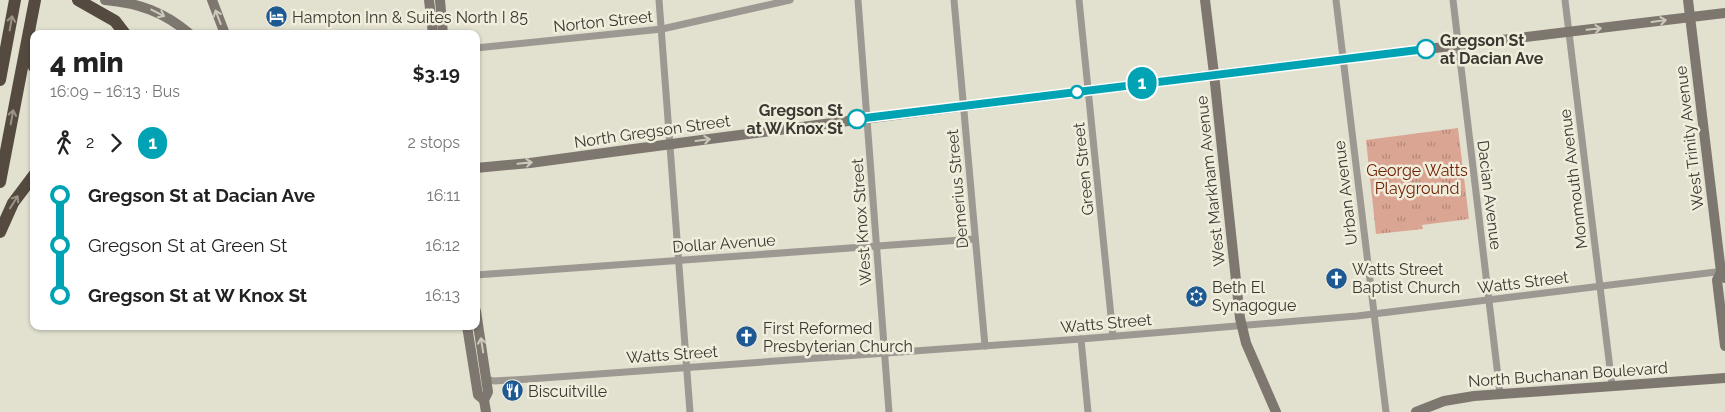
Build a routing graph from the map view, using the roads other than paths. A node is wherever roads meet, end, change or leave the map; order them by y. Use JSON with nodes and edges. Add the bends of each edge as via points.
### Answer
{"nodes":[{"id":1,"x":15,"y":0,"type":"edge"},
{"id":2,"x":35,"y":0,"type":"edge"},
{"id":3,"x":78,"y":0,"type":"edge"},
{"id":4,"x":105,"y":0,"type":"edge"},
{"id":5,"x":212,"y":0,"type":"edge"},
{"id":6,"x":430,"y":0,"type":"edge"},
{"id":7,"x":440,"y":0,"type":"edge"},
{"id":8,"x":659,"y":0,"type":"edge"},
{"id":9,"x":790,"y":0,"type":"edge"},
{"id":10,"x":858,"y":0,"type":"edge"},
{"id":11,"x":954,"y":0,"type":"edge"},
{"id":12,"x":1079,"y":0,"type":"edge"},
{"id":13,"x":1205,"y":0,"type":"edge"},
{"id":14,"x":1336,"y":0,"type":"edge"},
{"id":15,"x":1453,"y":0,"type":"edge"},
{"id":16,"x":1565,"y":0,"type":"edge"},
{"id":17,"x":1688,"y":0,"type":"edge"},
{"id":18,"x":1725,"y":13,"type":"edge"},
{"id":19,"x":1690,"y":17,"type":"junction"},
{"id":20,"x":31,"y":25,"type":"junction"},
{"id":21,"x":662,"y":29,"type":"junction"},
{"id":22,"x":31,"y":30,"type":"edge"},
{"id":23,"x":122,"y":30,"type":"edge"},
{"id":24,"x":185,"y":30,"type":"edge"},
{"id":25,"x":223,"y":30,"type":"edge"},
{"id":26,"x":433,"y":30,"type":"edge"},
{"id":27,"x":443,"y":30,"type":"edge"},
{"id":28,"x":1569,"y":32,"type":"junction"},
{"id":29,"x":1458,"y":45,"type":"junction"},
{"id":30,"x":480,"y":48,"type":"edge"},
{"id":31,"x":1343,"y":59,"type":"junction"},
{"id":32,"x":1214,"y":74,"type":"junction"},
{"id":33,"x":0,"y":80,"type":"edge"},
{"id":34,"x":1089,"y":90,"type":"junction"},
{"id":35,"x":963,"y":106,"type":"junction"},
{"id":36,"x":867,"y":118,"type":"junction"},
{"id":37,"x":671,"y":144,"type":"junction"},
{"id":38,"x":480,"y":168,"type":"edge"},
{"id":39,"x":30,"y":181,"type":"edge"},
{"id":40,"x":0,"y":182,"type":"edge"},
{"id":41,"x":0,"y":232,"type":"edge"},
{"id":42,"x":975,"y":239,"type":"junction"},
{"id":43,"x":877,"y":246,"type":"junction"},
{"id":44,"x":679,"y":260,"type":"junction"},
{"id":45,"x":1724,"y":274,"type":"edge"},
{"id":46,"x":480,"y":275,"type":"edge"},
{"id":47,"x":1600,"y":286,"type":"junction"},
{"id":48,"x":1489,"y":300,"type":"junction"},
{"id":49,"x":1373,"y":314,"type":"junction"},
{"id":50,"x":1241,"y":326,"type":"junction"},
{"id":51,"x":468,"y":330,"type":"edge"},
{"id":52,"x":479,"y":330,"type":"edge"},
{"id":53,"x":1113,"y":336,"type":"junction"},
{"id":54,"x":1081,"y":339,"type":"junction"},
{"id":55,"x":985,"y":346,"type":"junction"},
{"id":56,"x":1725,"y":346,"type":"edge"},
{"id":57,"x":884,"y":353,"type":"junction"},
{"id":58,"x":471,"y":356,"type":"junction"},
{"id":59,"x":686,"y":367,"type":"junction"},
{"id":60,"x":1725,"y":378,"type":"edge"},
{"id":61,"x":487,"y":379,"type":"junction"},
{"id":62,"x":1612,"y":385,"type":"junction"},
{"id":63,"x":1500,"y":393,"type":"junction"},
{"id":64,"x":484,"y":400,"type":"junction"},
{"id":65,"x":486,"y":412,"type":"edge"},
{"id":66,"x":690,"y":412,"type":"edge"},
{"id":67,"x":889,"y":412,"type":"edge"},
{"id":68,"x":1088,"y":412,"type":"edge"},
{"id":69,"x":1276,"y":412,"type":"edge"},
{"id":70,"x":1386,"y":412,"type":"edge"},
{"id":71,"x":1416,"y":412,"type":"edge"}],
"edges":[{"from":33,"to":1,"type":"highway","one_way":true},
{"from":2,"to":20,"type":"highway"},
{"from":3,"to":23,"type":"highway","via":[[115,21]]},
{"from":4,"to":24,"type":"main road","one_way":true,"via":[[146,7]]},
{"from":25,"to":5,"type":"main road","one_way":true},
{"from":6,"to":26,"type":"main road"},
{"from":7,"to":27,"type":"main road"},
{"from":8,"to":21,"type":"street"},
{"from":9,"to":21,"type":"street","name":"Norton Street"},
{"from":10,"to":36,"type":"street","name":"West Knox Street"},
{"from":11,"to":35,"type":"street","name":"Demerius Street"},
{"from":12,"to":34,"type":"street","name":"Green Street"},
{"from":13,"to":32,"type":"main road","name":"West Markham Avenue"},
{"from":14,"to":31,"type":"street","name":"Urban Avenue"},
{"from":15,"to":29,"type":"street","name":"Dacian Avenue"},
{"from":16,"to":28,"type":"street","name":"Monmouth Avenue"},
{"from":17,"to":19,"type":"main road","name":"West Trinity Avenue"},
{"from":18,"to":19,"type":"main road","name":"North Gregson Street"},
{"from":28,"to":19,"type":"main road","name":"North Gregson Street","one_way":true},
{"from":19,"to":45,"type":"main road","name":"West Trinity Avenue"},
{"from":20,"to":22,"type":"highway"},
{"from":40,"to":20,"type":"highway","one_way":true},
{"from":21,"to":30,"type":"street","name":"Norton Street"},
{"from":21,"to":37,"type":"street"},
{"from":28,"to":29,"type":"main road","name":"North Gregson Street"},
{"from":28,"to":47,"type":"street","name":"Monmouth Avenue"},
{"from":29,"to":31,"type":"main road","name":"North Gregson Street"},
{"from":29,"to":48,"type":"street","name":"Dacian Avenue"},
{"from":31,"to":32,"type":"main road","name":"North Gregson Street"},
{"from":31,"to":49,"type":"street","name":"Urban Avenue"},
{"from":32,"to":34,"type":"main road","name":"North Gregson Street"},
{"from":32,"to":50,"type":"main road","name":"West Markham Avenue"},
{"from":34,"to":35,"type":"main road","name":"North Gregson Street"},
{"from":34,"to":53,"type":"street","name":"Green Street"},
{"from":35,"to":36,"type":"main road","name":"North Gregson Street"},
{"from":35,"to":42,"type":"street","name":"Demerius Street"},
{"from":37,"to":36,"type":"main road","name":"North Gregson Street","one_way":true},
{"from":36,"to":43,"type":"street","name":"West Knox Street"},
{"from":38,"to":37,"type":"main road","name":"North Gregson Street","one_way":true},
{"from":37,"to":44,"type":"street"},
{"from":41,"to":39,"type":"highway","one_way":true,"via":[[14,203]]},
{"from":42,"to":43,"type":"street","name":"Dollar Avenue"},
{"from":42,"to":55,"type":"street","name":"Demerius Street"},
{"from":43,"to":44,"type":"street","name":"Dollar Avenue"},
{"from":43,"to":57,"type":"street","name":"West Knox Street"},
{"from":44,"to":46,"type":"street","name":"Dollar Avenue"},
{"from":44,"to":59,"type":"street"},
{"from":45,"to":47,"type":"street","name":"Watts Street"},
{"from":45,"to":56,"type":"main road","name":"West Trinity Avenue","via":[[1717,280]]},
{"from":47,"to":48,"type":"street","name":"Watts Street"},
{"from":47,"to":62,"type":"street","name":"Monmouth Avenue"},
{"from":48,"to":49,"type":"street","name":"Watts Street"},
{"from":48,"to":63,"type":"street","name":"Dacian Avenue"},
{"from":49,"to":50,"type":"street","name":"Watts Street"},
{"from":49,"to":70,"type":"street","name":"Urban Avenue"},
{"from":50,"to":53,"type":"street","name":"Watts Street"},
{"from":50,"to":69,"type":"main road","name":"West Markham Avenue"},
{"from":51,"to":58,"type":"main road"},
{"from":61,"to":52,"type":"main road","one_way":true},
{"from":53,"to":54,"type":"street","name":"Watts Street"},
{"from":54,"to":55,"type":"street","name":"Watts Street"},
{"from":54,"to":68,"type":"street"},
{"from":55,"to":57,"type":"street","name":"Watts Street"},
{"from":57,"to":59,"type":"street","name":"Watts Street"},
{"from":57,"to":67,"type":"street","name":"West Knox Street"},
{"from":58,"to":61,"type":"main road","via":[[478,372]]},
{"from":58,"to":64,"type":"main road","via":[[478,395]]},
{"from":59,"to":61,"type":"street","name":"Watts Street"},
{"from":59,"to":66,"type":"street"},
{"from":60,"to":62,"type":"main road","name":"North Buchanan Boulevard"},
{"from":61,"to":64,"type":"main road","via":[[488,394]]},
{"from":62,"to":63,"type":"main road","name":"North Buchanan Boulevard"},
{"from":63,"to":71,"type":"main road","name":"North Buchanan Boulevard","via":[[1454,399]]},
{"from":64,"to":65,"type":"main road"}]}
